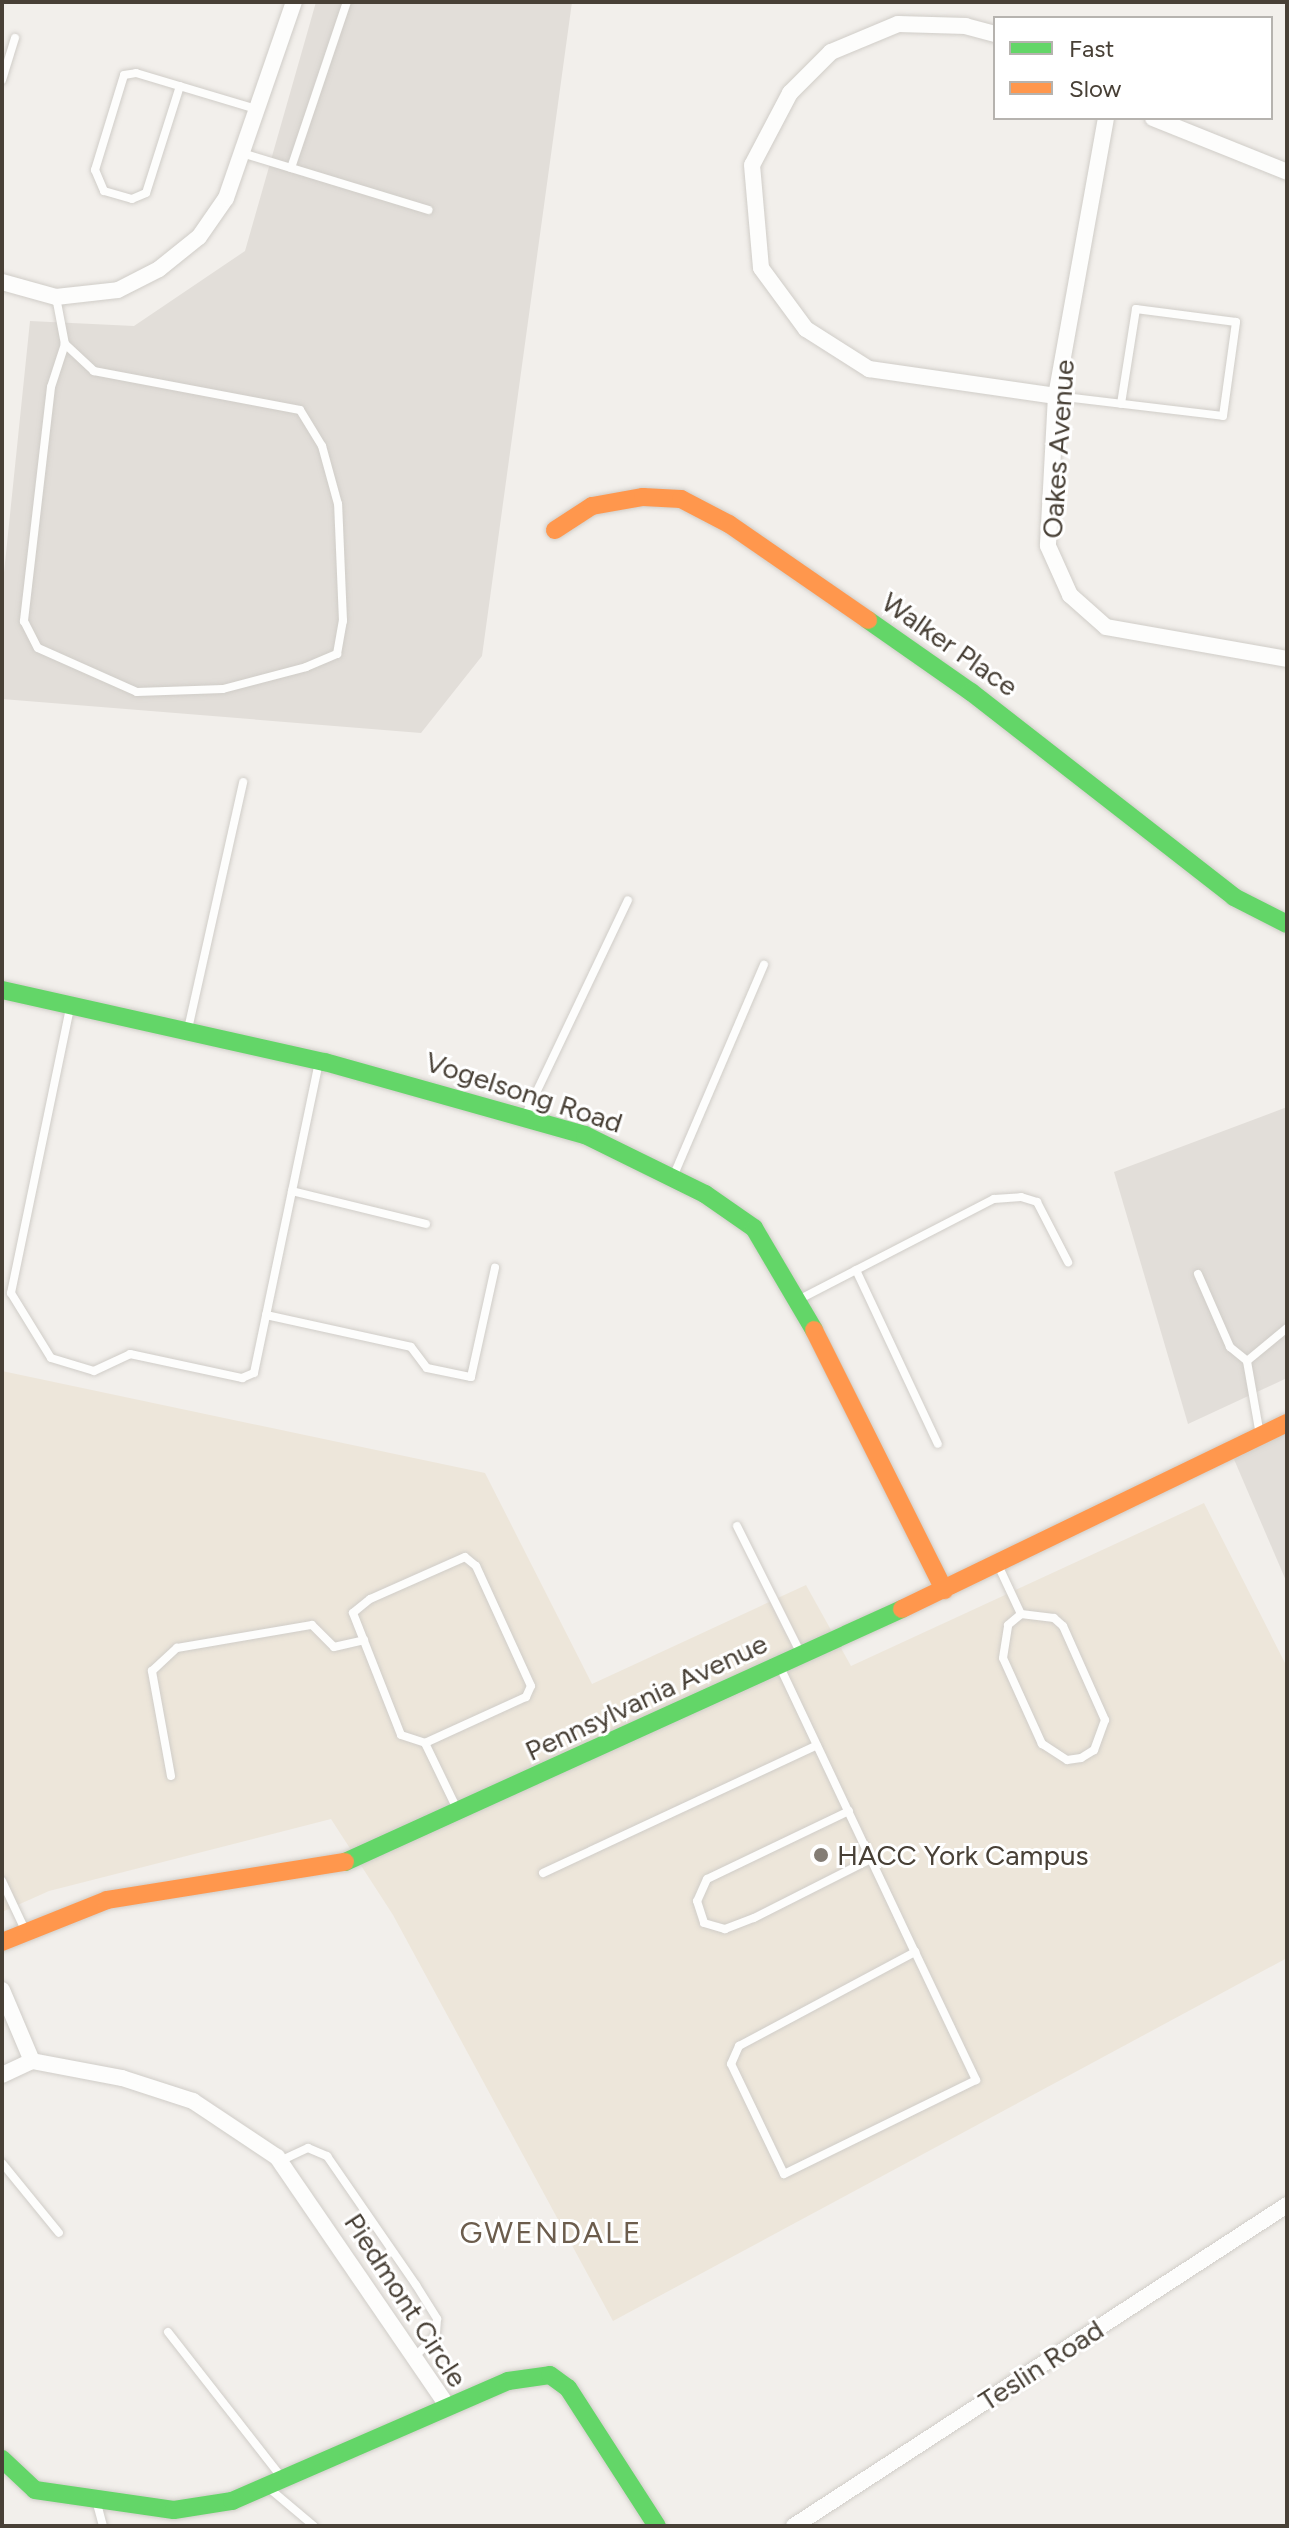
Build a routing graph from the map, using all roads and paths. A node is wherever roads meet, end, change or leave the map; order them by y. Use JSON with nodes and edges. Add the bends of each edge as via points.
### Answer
{"nodes":[{"id":1,"x":294,"y":2,"type":"edge"},
{"id":2,"x":347,"y":2,"type":"edge"},
{"id":3,"x":993,"y":33,"type":"edge"},
{"id":4,"x":15,"y":38,"type":"dead end"},
{"id":5,"x":2,"y":80,"type":"edge"},
{"id":6,"x":180,"y":86,"type":"junction"},
{"id":7,"x":256,"y":109,"type":"junction"},
{"id":8,"x":1106,"y":120,"type":"edge"},
{"id":9,"x":1158,"y":120,"type":"edge"},
{"id":10,"x":242,"y":153,"type":"junction"},
{"id":11,"x":291,"y":168,"type":"junction"},
{"id":12,"x":1287,"y":172,"type":"edge"},
{"id":13,"x":428,"y":210,"type":"dead end"},
{"id":14,"x":2,"y":282,"type":"edge"},
{"id":15,"x":56,"y":297,"type":"junction"},
{"id":16,"x":65,"y":344,"type":"junction"},
{"id":17,"x":1056,"y":396,"type":"junction"},
{"id":18,"x":1121,"y":404,"type":"junction"},
{"id":19,"x":555,"y":530,"type":"dead end"},
{"id":20,"x":1287,"y":659,"type":"edge"},
{"id":21,"x":243,"y":782,"type":"dead end"},
{"id":22,"x":628,"y":900,"type":"dead end"},
{"id":23,"x":1287,"y":924,"type":"edge"},
{"id":24,"x":764,"y":965,"type":"dead end"},
{"id":25,"x":2,"y":990,"type":"edge"},
{"id":26,"x":71,"y":1004,"type":"junction"},
{"id":27,"x":188,"y":1029,"type":"junction"},
{"id":28,"x":319,"y":1060,"type":"junction"},
{"id":29,"x":525,"y":1117,"type":"junction"},
{"id":30,"x":673,"y":1178,"type":"junction"},
{"id":31,"x":292,"y":1191,"type":"junction"},
{"id":32,"x":426,"y":1224,"type":"dead end"},
{"id":33,"x":1068,"y":1262,"type":"dead end"},
{"id":34,"x":495,"y":1268,"type":"dead end"},
{"id":35,"x":856,"y":1270,"type":"junction"},
{"id":36,"x":1198,"y":1274,"type":"dead end"},
{"id":37,"x":799,"y":1300,"type":"junction"},
{"id":38,"x":266,"y":1315,"type":"junction"},
{"id":39,"x":1287,"y":1328,"type":"edge"},
{"id":40,"x":1247,"y":1361,"type":"junction"},
{"id":41,"x":1287,"y":1423,"type":"edge"},
{"id":42,"x":1260,"y":1435,"type":"junction"},
{"id":43,"x":938,"y":1444,"type":"dead end"},
{"id":44,"x":737,"y":1526,"type":"dead end"},
{"id":45,"x":997,"y":1564,"type":"junction"},
{"id":46,"x":944,"y":1590,"type":"junction"},
{"id":47,"x":1021,"y":1614,"type":"junction"},
{"id":48,"x":364,"y":1640,"type":"junction"},
{"id":49,"x":802,"y":1656,"type":"junction"},
{"id":50,"x":780,"y":1666,"type":"junction"},
{"id":51,"x":425,"y":1743,"type":"junction"},
{"id":52,"x":817,"y":1745,"type":"junction"},
{"id":53,"x":171,"y":1776,"type":"dead end"},
{"id":54,"x":849,"y":1811,"type":"junction"},
{"id":55,"x":459,"y":1814,"type":"junction"},
{"id":56,"x":871,"y":1859,"type":"junction"},
{"id":57,"x":543,"y":1873,"type":"dead end"},
{"id":58,"x":2,"y":1881,"type":"edge"},
{"id":59,"x":26,"y":1932,"type":"junction"},
{"id":60,"x":2,"y":1942,"type":"edge"},
{"id":61,"x":915,"y":1952,"type":"junction"},
{"id":62,"x":2,"y":1990,"type":"edge"},
{"id":63,"x":32,"y":2061,"type":"junction"},
{"id":64,"x":2,"y":2075,"type":"edge"},
{"id":65,"x":280,"y":2161,"type":"junction"},
{"id":66,"x":2,"y":2163,"type":"edge"},
{"id":67,"x":1287,"y":2205,"type":"edge"},
{"id":68,"x":59,"y":2233,"type":"dead end"},
{"id":69,"x":168,"y":2332,"type":"dead end"},
{"id":70,"x":415,"y":2358,"type":"junction"},
{"id":71,"x":448,"y":2407,"type":"junction"},
{"id":72,"x":2,"y":2459,"type":"edge"},
{"id":73,"x":275,"y":2482,"type":"junction"},
{"id":74,"x":96,"y":2499,"type":"junction"},
{"id":75,"x":103,"y":2526,"type":"edge"},
{"id":76,"x":314,"y":2526,"type":"edge"},
{"id":77,"x":657,"y":2526,"type":"edge"},
{"id":78,"x":794,"y":2526,"type":"edge"}],
"edges":[{"from":1,"to":7,"type":"street"},
{"from":2,"to":11,"type":"lane"},
{"from":3,"to":17,"type":"street","via":[[966,26],[898,24],[831,52],[790,93],[752,165],[761,268],[806,329],[869,369]]},
{"from":4,"to":5,"type":"lane"},
{"from":6,"to":6,"type":"lane","via":[[136,73],[124,75],[95,170],[104,191],[132,199],[146,193]]},
{"from":6,"to":7,"type":"lane"},
{"from":7,"to":10,"type":"street"},
{"from":8,"to":17,"type":"street","name":"Oakes Avenue"},
{"from":9,"to":12,"type":"street"},
{"from":10,"to":11,"type":"lane"},
{"from":10,"to":15,"type":"street","via":[[226,198],[199,237],[159,269],[118,290]]},
{"from":11,"to":13,"type":"lane"},
{"from":14,"to":15,"type":"street"},
{"from":15,"to":16,"type":"lane"},
{"from":16,"to":16,"type":"lane","via":[[51,387],[24,621],[38,648],[137,692],[223,689],[337,654],[343,621],[338,504],[322,446],[300,410],[94,371]]},
{"from":17,"to":18,"type":"lane"},
{"from":17,"to":20,"type":"street","name":"Oakes Avenue","via":[[1048,546],[1070,595],[1106,627]]},
{"from":18,"to":18,"type":"lane","via":[[1223,416],[1236,322],[1136,309]]},
{"from":19,"to":23,"type":"street","name":"Walker Place","via":[[592,506],[643,497],[681,499],[729,524],[971,692],[1234,897]]},
{"from":21,"to":27,"type":"lane"},
{"from":22,"to":29,"type":"lane"},
{"from":24,"to":30,"type":"lane"},
{"from":25,"to":26,"type":"street","name":"Vogelsong Road"},
{"from":26,"to":27,"type":"street","name":"Vogelsong Road"},
{"from":26,"to":38,"type":"lane","via":[[11,1293],[51,1358],[94,1371],[130,1354],[242,1378],[254,1373]]},
{"from":27,"to":28,"type":"street","name":"Vogelsong Road"},
{"from":28,"to":29,"type":"street","name":"Vogelsong Road"},
{"from":28,"to":31,"type":"lane"},
{"from":29,"to":30,"type":"street","name":"Vogelsong Road","via":[[585,1135]]},
{"from":30,"to":37,"type":"street","name":"Vogelsong Road","via":[[754,1228]]},
{"from":31,"to":32,"type":"lane"},
{"from":31,"to":38,"type":"lane"},
{"from":33,"to":35,"type":"lane","via":[[1037,1202],[1021,1197],[994,1199]]},
{"from":34,"to":38,"type":"lane","via":[[471,1377],[427,1368],[411,1347]]},
{"from":35,"to":37,"type":"lane"},
{"from":35,"to":43,"type":"lane"},
{"from":36,"to":40,"type":"lane","via":[[1230,1347]]},
{"from":37,"to":46,"type":"street","name":"Vogelsong Road"},
{"from":39,"to":40,"type":"lane"},
{"from":40,"to":42,"type":"lane"},
{"from":41,"to":42,"type":"street","name":"Pennsylvania Avenue"},
{"from":42,"to":45,"type":"street","name":"Pennsylvania Avenue"},
{"from":44,"to":49,"type":"lane"},
{"from":45,"to":46,"type":"street","name":"Pennsylvania Avenue"},
{"from":45,"to":47,"type":"lane"},
{"from":46,"to":49,"type":"street","name":"Pennsylvania Avenue"},
{"from":47,"to":47,"type":"lane","via":[[1054,1618],[1063,1626],[1105,1720],[1094,1750],[1081,1758],[1067,1760],[1042,1744],[1003,1658],[1008,1625]]},
{"from":48,"to":51,"type":"lane","via":[[401,1735]]},
{"from":48,"to":51,"type":"lane","via":[[353,1613],[370,1599],[465,1557],[476,1566],[531,1686],[526,1697]]},
{"from":48,"to":53,"type":"lane","via":[[334,1647],[312,1625],[177,1648],[152,1671]]},
{"from":49,"to":50,"type":"street","name":"Pennsylvania Avenue"},
{"from":50,"to":52,"type":"lane"},
{"from":50,"to":55,"type":"street","name":"Pennsylvania Avenue"},
{"from":51,"to":55,"type":"lane"},
{"from":52,"to":54,"type":"lane"},
{"from":52,"to":57,"type":"lane"},
{"from":54,"to":56,"type":"lane"},
{"from":54,"to":56,"type":"lane","via":[[707,1879],[697,1901],[704,1923],[725,1929],[754,1918]]},
{"from":55,"to":59,"type":"street","name":"Pennsylvania Avenue","via":[[352,1861],[107,1900]]},
{"from":56,"to":61,"type":"lane"},
{"from":58,"to":59,"type":"lane"},
{"from":59,"to":60,"type":"street","name":"Pennsylvania Avenue"},
{"from":61,"to":61,"type":"lane","via":[[976,2080],[784,2174],[731,2064],[739,2046]]},
{"from":62,"to":63,"type":"street"},
{"from":63,"to":64,"type":"street"},
{"from":63,"to":65,"type":"street","name":"Piedmont Circle","via":[[122,2078],[193,2101]]},
{"from":65,"to":70,"type":"street","name":"Piedmont Circle"},
{"from":65,"to":70,"type":"lane","via":[[308,2148],[327,2156],[407,2272],[437,2319],[436,2335]]},
{"from":66,"to":68,"type":"lane"},
{"from":67,"to":78,"type":"street","name":"Teslin Road"},
{"from":69,"to":73,"type":"lane"},
{"from":70,"to":71,"type":"street","name":"Piedmont Circle"},
{"from":71,"to":73,"type":"street","name":"Piedmont Circle"},
{"from":71,"to":77,"type":"street","via":[[508,2381],[550,2375],[568,2388]]},
{"from":72,"to":74,"type":"street","name":"Piedmont Circle","via":[[35,2490]]},
{"from":73,"to":74,"type":"street","name":"Piedmont Circle","via":[[232,2501],[174,2510]]},
{"from":73,"to":76,"type":"lane"},
{"from":74,"to":75,"type":"lane"}]}
